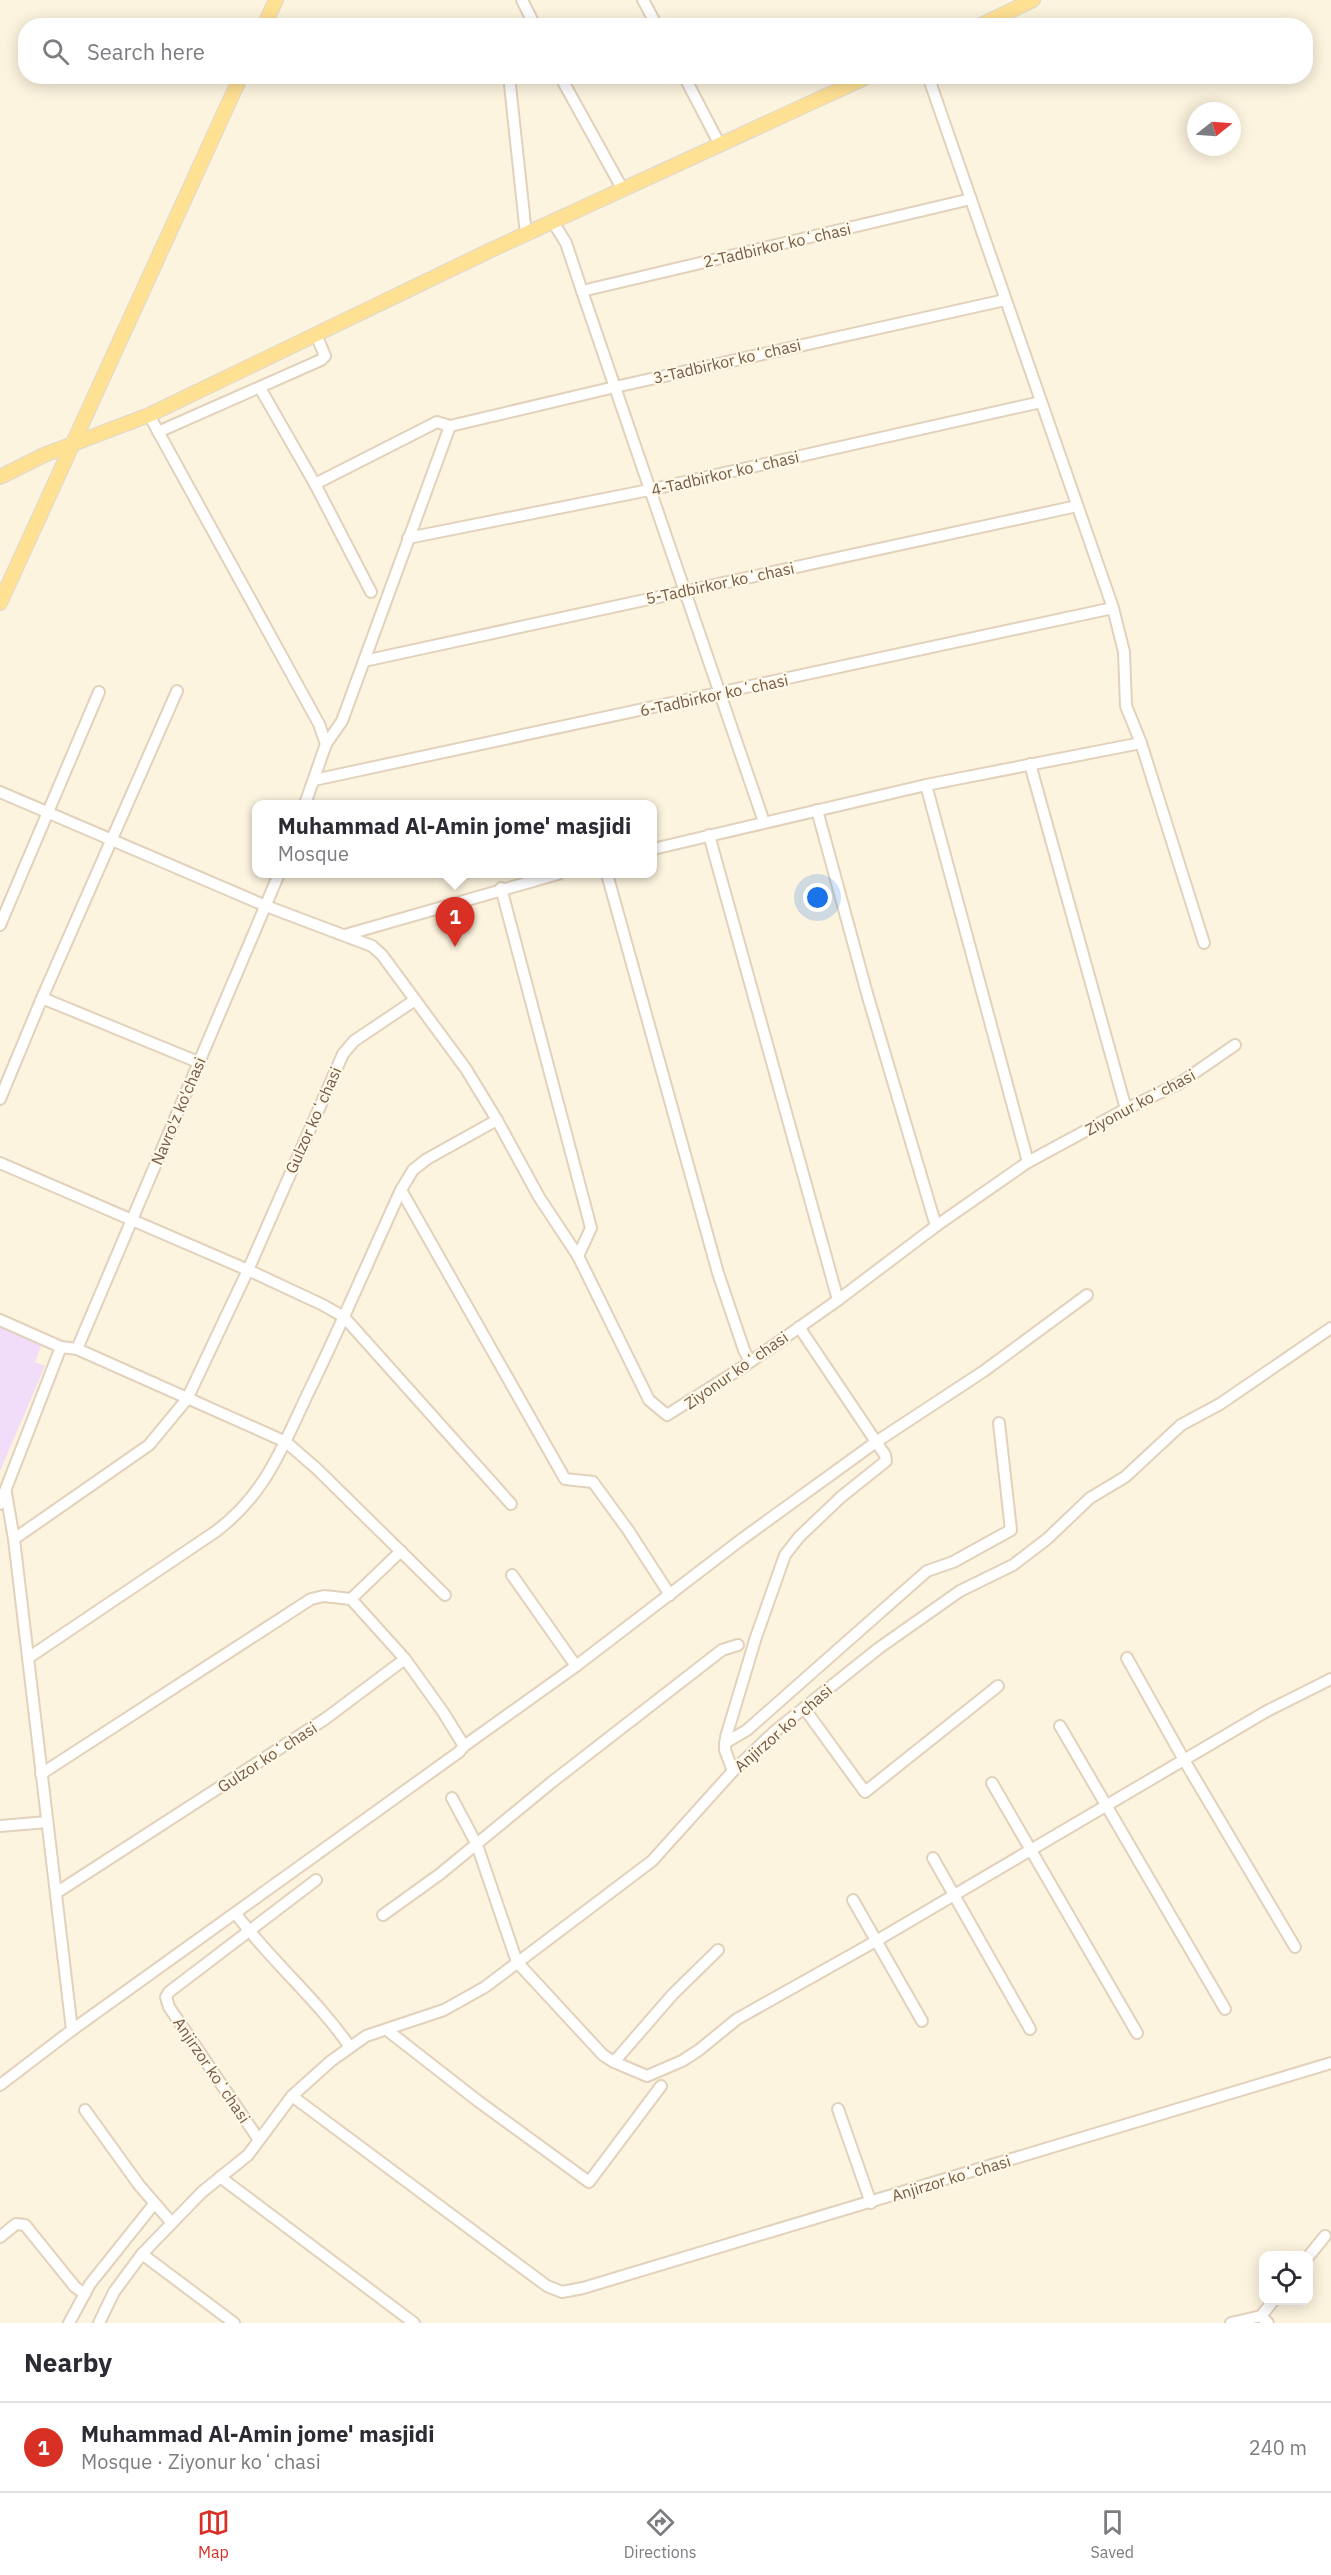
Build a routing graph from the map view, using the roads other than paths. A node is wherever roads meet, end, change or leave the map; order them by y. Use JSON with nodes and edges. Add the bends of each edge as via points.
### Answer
{"nodes":[{"id":1,"x":276,"y":0,"type":"edge"},
{"id":2,"x":522,"y":0,"type":"edge"},
{"id":3,"x":643,"y":0,"type":"edge"},
{"id":4,"x":1033,"y":0,"type":"edge"},
{"id":5,"x":268,"y":18,"type":"edge"},
{"id":6,"x":531,"y":18,"type":"edge"},
{"id":7,"x":653,"y":18,"type":"edge"},
{"id":8,"x":996,"y":18,"type":"edge"},
{"id":9,"x":237,"y":84,"type":"edge"},
{"id":10,"x":510,"y":84,"type":"edge"},
{"id":11,"x":564,"y":84,"type":"edge"},
{"id":12,"x":688,"y":84,"type":"edge"},
{"id":13,"x":851,"y":84,"type":"edge"},
{"id":14,"x":931,"y":84,"type":"edge"},
{"id":15,"x":720,"y":145,"type":"junction"},
{"id":16,"x":622,"y":190,"type":"junction"},
{"id":17,"x":971,"y":199,"type":"junction"},
{"id":18,"x":553,"y":222,"type":"junction"},
{"id":19,"x":526,"y":234,"type":"junction"},
{"id":20,"x":582,"y":291,"type":"junction"},
{"id":21,"x":1005,"y":300,"type":"junction"},
{"id":22,"x":320,"y":345,"type":"junction"},
{"id":23,"x":615,"y":387,"type":"junction"},
{"id":24,"x":260,"y":388,"type":"junction"},
{"id":25,"x":1041,"y":402,"type":"junction"},
{"id":26,"x":149,"y":416,"type":"junction"},
{"id":27,"x":450,"y":426,"type":"junction"},
{"id":28,"x":158,"y":432,"type":"junction"},
{"id":29,"x":72,"y":444,"type":"junction"},
{"id":30,"x":0,"y":477,"type":"edge"},
{"id":31,"x":315,"y":484,"type":"junction"},
{"id":32,"x":649,"y":490,"type":"junction"},
{"id":33,"x":1077,"y":506,"type":"junction"},
{"id":34,"x":408,"y":538,"type":"junction"},
{"id":35,"x":371,"y":592,"type":"dead end"},
{"id":36,"x":684,"y":592,"type":"junction"},
{"id":37,"x":0,"y":603,"type":"edge"},
{"id":38,"x":1113,"y":608,"type":"junction"},
{"id":39,"x":364,"y":661,"type":"junction"},
{"id":40,"x":177,"y":691,"type":"dead end"},
{"id":41,"x":99,"y":692,"type":"dead end"},
{"id":42,"x":720,"y":694,"type":"junction"},
{"id":43,"x":1141,"y":743,"type":"junction"},
{"id":44,"x":326,"y":744,"type":"junction"},
{"id":45,"x":1030,"y":764,"type":"junction"},
{"id":46,"x":314,"y":780,"type":"junction"},
{"id":47,"x":926,"y":785,"type":"junction"},
{"id":48,"x":0,"y":792,"type":"edge"},
{"id":49,"x":306,"y":800,"type":"edge"},
{"id":50,"x":817,"y":810,"type":"junction"},
{"id":51,"x":48,"y":812,"type":"junction"},
{"id":52,"x":764,"y":822,"type":"junction"},
{"id":53,"x":709,"y":835,"type":"junction"},
{"id":54,"x":112,"y":839,"type":"junction"},
{"id":55,"x":657,"y":848,"type":"edge"},
{"id":56,"x":277,"y":878,"type":"edge"},
{"id":57,"x":539,"y":878,"type":"edge"},
{"id":58,"x":608,"y":878,"type":"edge"},
{"id":59,"x":501,"y":888,"type":"junction"},
{"id":60,"x":266,"y":906,"type":"junction"},
{"id":61,"x":0,"y":925,"type":"edge"},
{"id":62,"x":345,"y":935,"type":"junction"},
{"id":63,"x":1204,"y":943,"type":"dead end"},
{"id":64,"x":42,"y":998,"type":"junction"},
{"id":65,"x":415,"y":1000,"type":"junction"},
{"id":66,"x":1235,"y":1045,"type":"dead end"},
{"id":67,"x":198,"y":1062,"type":"junction"},
{"id":68,"x":0,"y":1099,"type":"edge"},
{"id":69,"x":1126,"y":1108,"type":"junction"},
{"id":70,"x":497,"y":1120,"type":"junction"},
{"id":71,"x":1028,"y":1162,"type":"junction"},
{"id":72,"x":0,"y":1163,"type":"edge"},
{"id":73,"x":401,"y":1190,"type":"junction"},
{"id":74,"x":132,"y":1220,"type":"junction"},
{"id":75,"x":936,"y":1226,"type":"junction"},
{"id":76,"x":578,"y":1256,"type":"junction"},
{"id":77,"x":248,"y":1270,"type":"junction"},
{"id":78,"x":1087,"y":1294,"type":"dead end"},
{"id":79,"x":838,"y":1300,"type":"junction"},
{"id":80,"x":344,"y":1317,"type":"junction"},
{"id":81,"x":0,"y":1320,"type":"edge"},
{"id":82,"x":799,"y":1327,"type":"junction"},
{"id":83,"x":1331,"y":1328,"type":"edge"},
{"id":84,"x":61,"y":1347,"type":"junction"},
{"id":85,"x":77,"y":1349,"type":"junction"},
{"id":86,"x":750,"y":1361,"type":"junction"},
{"id":87,"x":187,"y":1399,"type":"junction"},
{"id":88,"x":999,"y":1423,"type":"dead end"},
{"id":89,"x":286,"y":1442,"type":"junction"},
{"id":90,"x":876,"y":1442,"type":"junction"},
{"id":91,"x":6,"y":1493,"type":"junction"},
{"id":92,"x":0,"y":1504,"type":"edge"},
{"id":93,"x":511,"y":1504,"type":"dead end"},
{"id":94,"x":14,"y":1539,"type":"junction"},
{"id":95,"x":402,"y":1551,"type":"junction"},
{"id":96,"x":512,"y":1575,"type":"dead end"},
{"id":97,"x":445,"y":1595,"type":"dead end"},
{"id":98,"x":670,"y":1595,"type":"junction"},
{"id":99,"x":351,"y":1599,"type":"junction"},
{"id":100,"x":738,"y":1645,"type":"dead end"},
{"id":101,"x":28,"y":1658,"type":"junction"},
{"id":102,"x":1127,"y":1658,"type":"dead end"},
{"id":103,"x":405,"y":1659,"type":"junction"},
{"id":104,"x":576,"y":1666,"type":"junction"},
{"id":105,"x":1331,"y":1679,"type":"edge"},
{"id":106,"x":998,"y":1686,"type":"dead end"},
{"id":107,"x":804,"y":1708,"type":"junction"},
{"id":108,"x":1060,"y":1726,"type":"dead end"},
{"id":109,"x":725,"y":1743,"type":"junction"},
{"id":110,"x":464,"y":1746,"type":"junction"},
{"id":111,"x":1184,"y":1760,"type":"junction"},
{"id":112,"x":733,"y":1771,"type":"junction"},
{"id":113,"x":41,"y":1774,"type":"junction"},
{"id":114,"x":992,"y":1783,"type":"dead end"},
{"id":115,"x":452,"y":1798,"type":"dead end"},
{"id":116,"x":1107,"y":1805,"type":"junction"},
{"id":117,"x":47,"y":1822,"type":"junction"},
{"id":118,"x":0,"y":1826,"type":"edge"},
{"id":119,"x":477,"y":1845,"type":"junction"},
{"id":120,"x":1030,"y":1851,"type":"junction"},
{"id":121,"x":933,"y":1858,"type":"dead end"},
{"id":122,"x":316,"y":1880,"type":"dead end"},
{"id":123,"x":56,"y":1893,"type":"junction"},
{"id":124,"x":954,"y":1895,"type":"junction"},
{"id":125,"x":853,"y":1900,"type":"dead end"},
{"id":126,"x":236,"y":1914,"type":"junction"},
{"id":127,"x":383,"y":1915,"type":"dead end"},
{"id":128,"x":249,"y":1931,"type":"junction"},
{"id":129,"x":876,"y":1941,"type":"junction"},
{"id":130,"x":1295,"y":1947,"type":"dead end"},
{"id":131,"x":718,"y":1950,"type":"dead end"},
{"id":132,"x":517,"y":1962,"type":"junction"},
{"id":133,"x":1225,"y":2009,"type":"dead end"},
{"id":134,"x":922,"y":2021,"type":"dead end"},
{"id":135,"x":1030,"y":2029,"type":"dead end"},
{"id":136,"x":72,"y":2030,"type":"junction"},
{"id":137,"x":387,"y":2030,"type":"junction"},
{"id":138,"x":1137,"y":2032,"type":"dead end"},
{"id":139,"x":350,"y":2047,"type":"junction"},
{"id":140,"x":615,"y":2062,"type":"junction"},
{"id":141,"x":1331,"y":2063,"type":"edge"},
{"id":142,"x":0,"y":2085,"type":"edge"},
{"id":143,"x":662,"y":2086,"type":"dead end"},
{"id":144,"x":292,"y":2096,"type":"junction"},
{"id":145,"x":838,"y":2109,"type":"dead end"},
{"id":146,"x":85,"y":2110,"type":"dead end"},
{"id":147,"x":259,"y":2140,"type":"junction"},
{"id":148,"x":220,"y":2177,"type":"junction"},
{"id":149,"x":871,"y":2203,"type":"junction"},
{"id":150,"x":154,"y":2204,"type":"junction"},
{"id":151,"x":171,"y":2222,"type":"junction"},
{"id":152,"x":0,"y":2236,"type":"edge"},
{"id":153,"x":1325,"y":2236,"type":"dead end"},
{"id":154,"x":1313,"y":2251,"type":"edge"},
{"id":155,"x":142,"y":2254,"type":"junction"},
{"id":156,"x":85,"y":2294,"type":"junction"},
{"id":157,"x":1271,"y":2305,"type":"edge"},
{"id":158,"x":1260,"y":2320,"type":"edge"},
{"id":159,"x":69,"y":2323,"type":"edge"},
{"id":160,"x":99,"y":2323,"type":"edge"},
{"id":161,"x":234,"y":2323,"type":"edge"},
{"id":162,"x":414,"y":2323,"type":"edge"},
{"id":163,"x":1231,"y":2323,"type":"edge"}],
"edges":[{"from":1,"to":5,"type":"main road"},
{"from":2,"to":6,"type":"street"},
{"from":3,"to":7,"type":"street"},
{"from":4,"to":8,"type":"main road"},
{"from":9,"to":29,"type":"main road"},
{"from":10,"to":19,"type":"street"},
{"from":11,"to":16,"type":"street"},
{"from":12,"to":15,"type":"street"},
{"from":13,"to":15,"type":"main road"},
{"from":14,"to":17,"type":"street"},
{"from":15,"to":16,"type":"main road"},
{"from":16,"to":18,"type":"main road"},
{"from":17,"to":20,"type":"street","name":"2-Tadbirkor koʻchasi"},
{"from":17,"to":21,"type":"street"},
{"from":18,"to":19,"type":"main road"},
{"from":18,"to":20,"type":"street","via":[[566,243]]},
{"from":19,"to":22,"type":"main road"},
{"from":20,"to":23,"type":"street"},
{"from":21,"to":23,"type":"street","name":"3-Tadbirkor koʻchasi"},
{"from":21,"to":25,"type":"street"},
{"from":22,"to":24,"type":"street","via":[[321,360]]},
{"from":22,"to":26,"type":"main road"},
{"from":23,"to":27,"type":"street","name":"3-Tadbirkor koʻchasi"},
{"from":23,"to":32,"type":"street"},
{"from":24,"to":28,"type":"street"},
{"from":24,"to":31,"type":"street"},
{"from":25,"to":32,"type":"street","name":"4-Tadbirkor koʻchasi"},
{"from":25,"to":33,"type":"street"},
{"from":26,"to":28,"type":"street"},
{"from":26,"to":29,"type":"main road"},
{"from":27,"to":31,"type":"street","name":"3-Tadbirkor koʻchasi","via":[[437,422]]},
{"from":27,"to":34,"type":"street"},
{"from":28,"to":44,"type":"street","via":[[319,724]]},
{"from":29,"to":30,"type":"main road"},
{"from":29,"to":37,"type":"main road"},
{"from":31,"to":35,"type":"street"},
{"from":32,"to":34,"type":"street","name":"4-Tadbirkor koʻchasi"},
{"from":32,"to":36,"type":"street"},
{"from":33,"to":36,"type":"street","name":"5-Tadbirkor koʻchasi"},
{"from":33,"to":38,"type":"street"},
{"from":34,"to":39,"type":"street"},
{"from":36,"to":39,"type":"street","name":"5-Tadbirkor koʻchasi"},
{"from":36,"to":42,"type":"street"},
{"from":38,"to":42,"type":"street","name":"6-Tadbirkor koʻchasi"},
{"from":38,"to":43,"type":"street","via":[[1124,652],[1126,706]]},
{"from":39,"to":44,"type":"street","via":[[342,721]]},
{"from":40,"to":54,"type":"street"},
{"from":41,"to":51,"type":"street"},
{"from":42,"to":46,"type":"street","name":"6-Tadbirkor koʻchasi"},
{"from":42,"to":52,"type":"street"},
{"from":43,"to":45,"type":"street"},
{"from":43,"to":63,"type":"street"},
{"from":44,"to":46,"type":"street"},
{"from":45,"to":47,"type":"street"},
{"from":45,"to":69,"type":"street"},
{"from":46,"to":49,"type":"street"},
{"from":47,"to":50,"type":"street"},
{"from":47,"to":71,"type":"street"},
{"from":48,"to":51,"type":"street","name":"Ziyonur koʻchasi"},
{"from":50,"to":52,"type":"street"},
{"from":50,"to":75,"type":"street"},
{"from":51,"to":54,"type":"street","name":"Ziyonur koʻchasi"},
{"from":51,"to":61,"type":"street"},
{"from":52,"to":53,"type":"street"},
{"from":53,"to":55,"type":"street"},
{"from":53,"to":79,"type":"street"},
{"from":54,"to":60,"type":"street","name":"Ziyonur koʻchasi"},
{"from":54,"to":64,"type":"street"},
{"from":56,"to":60,"type":"street","name":"Navro'z ko'chasi"},
{"from":57,"to":59,"type":"street"},
{"from":58,"to":86,"type":"street","via":[[718,1273]]},
{"from":59,"to":62,"type":"street"},
{"from":59,"to":76,"type":"street","via":[[591,1228]]},
{"from":60,"to":62,"type":"street","name":"Ziyonur koʻchasi"},
{"from":60,"to":67,"type":"street","name":"Navro'z ko'chasi"},
{"from":62,"to":65,"type":"street","name":"Ziyonur koʻchasi","via":[[372,946],[382,955]]},
{"from":64,"to":67,"type":"street"},
{"from":64,"to":68,"type":"street"},
{"from":65,"to":70,"type":"street","name":"Ziyonur koʻchasi","via":[[466,1069]]},
{"from":65,"to":77,"type":"street","name":"Gulzor koʻchasi","via":[[354,1041],[343,1054]]},
{"from":66,"to":69,"type":"street","name":"Ziyonur koʻchasi","via":[[1180,1083]]},
{"from":67,"to":74,"type":"street","name":"Navro'z ko'chasi"},
{"from":69,"to":71,"type":"street","name":"Ziyonur koʻchasi"},
{"from":70,"to":73,"type":"street","via":[[427,1159],[413,1170]]},
{"from":70,"to":76,"type":"street","name":"Ziyonur koʻchasi","via":[[539,1197]]},
{"from":71,"to":75,"type":"street","name":"Ziyonur koʻchasi"},
{"from":72,"to":74,"type":"street"},
{"from":73,"to":80,"type":"street"},
{"from":73,"to":98,"type":"street","via":[[565,1479],[593,1482]]},
{"from":74,"to":77,"type":"street"},
{"from":74,"to":85,"type":"street","name":"Navro'z ko'chasi"},
{"from":75,"to":79,"type":"street","name":"Ziyonur koʻchasi"},
{"from":76,"to":86,"type":"street","name":"Ziyonur koʻchasi","via":[[649,1400],[667,1415]]},
{"from":77,"to":80,"type":"street"},
{"from":77,"to":87,"type":"street","name":"Gulzor koʻchasi"},
{"from":78,"to":90,"type":"street","via":[[984,1371]]},
{"from":79,"to":82,"type":"street","name":"Ziyonur koʻchasi"},
{"from":80,"to":89,"type":"street"},
{"from":80,"to":93,"type":"street"},
{"from":81,"to":84,"type":"street"},
{"from":82,"to":86,"type":"street","name":"Ziyonur koʻchasi"},
{"from":82,"to":90,"type":"street"},
{"from":83,"to":107,"type":"street","name":"Anjirzor koʻchasi","via":[[1221,1404],[1181,1425],[1125,1477],[1090,1498],[1013,1565],[960,1591],[924,1615]]},
{"from":84,"to":85,"type":"street"},
{"from":84,"to":91,"type":"street"},
{"from":85,"to":87,"type":"street"},
{"from":87,"to":89,"type":"street"},
{"from":87,"to":94,"type":"street","name":"Gulzor koʻchasi","via":[[149,1445]]},
{"from":88,"to":109,"type":"street","via":[[1011,1530],[953,1562],[927,1571],[747,1730]]},
{"from":89,"to":95,"type":"street"},
{"from":89,"to":101,"type":"street","via":[[269,1476],[235,1518]]},
{"from":90,"to":98,"type":"street"},
{"from":90,"to":109,"type":"street","via":[[886,1461],[841,1497],[785,1555]]},
{"from":91,"to":92,"type":"street"},
{"from":91,"to":94,"type":"street"},
{"from":94,"to":101,"type":"street"},
{"from":95,"to":97,"type":"street"},
{"from":95,"to":99,"type":"street"},
{"from":96,"to":104,"type":"street"},
{"from":98,"to":104,"type":"street"},
{"from":99,"to":103,"type":"street"},
{"from":99,"to":113,"type":"street","via":[[311,1599]]},
{"from":100,"to":119,"type":"street","via":[[722,1650]]},
{"from":101,"to":113,"type":"street"},
{"from":102,"to":111,"type":"street"},
{"from":103,"to":110,"type":"street"},
{"from":103,"to":123,"type":"street","name":"Gulzor koʻchasi","via":[[325,1719]]},
{"from":104,"to":110,"type":"street"},
{"from":105,"to":111,"type":"street","via":[[1295,1695]]},
{"from":106,"to":107,"type":"street","via":[[865,1792]]},
{"from":107,"to":112,"type":"street","name":"Anjirzor koʻchasi"},
{"from":108,"to":116,"type":"street"},
{"from":109,"to":112,"type":"street"},
{"from":110,"to":126,"type":"street"},
{"from":111,"to":116,"type":"street"},
{"from":111,"to":130,"type":"street"},
{"from":112,"to":132,"type":"street","name":"Anjirzor koʻchasi","via":[[652,1861]]},
{"from":113,"to":117,"type":"street"},
{"from":114,"to":120,"type":"street"},
{"from":115,"to":119,"type":"street"},
{"from":116,"to":120,"type":"street"},
{"from":116,"to":133,"type":"street"},
{"from":117,"to":118,"type":"street"},
{"from":117,"to":123,"type":"street"},
{"from":119,"to":127,"type":"street"},
{"from":119,"to":132,"type":"street"},
{"from":120,"to":124,"type":"street"},
{"from":120,"to":138,"type":"street"},
{"from":121,"to":124,"type":"street"},
{"from":122,"to":128,"type":"street","name":"Anjirzor koʻchasi"},
{"from":123,"to":136,"type":"street"},
{"from":124,"to":129,"type":"street"},
{"from":124,"to":135,"type":"street"},
{"from":125,"to":129,"type":"street"},
{"from":126,"to":128,"type":"street"},
{"from":126,"to":136,"type":"street"},
{"from":128,"to":139,"type":"street","via":[[334,2023]]},
{"from":128,"to":147,"type":"street","name":"Anjirzor koʻchasi","via":[[166,1997]]},
{"from":129,"to":134,"type":"street"},
{"from":129,"to":140,"type":"street","via":[[737,2019],[699,2050],[654,2074],[641,2075]]},
{"from":131,"to":140,"type":"street","via":[[673,1994]]},
{"from":132,"to":137,"type":"street","name":"Anjirzor koʻchasi","via":[[485,1987],[444,2010]]},
{"from":132,"to":140,"type":"street","via":[[603,2055]]},
{"from":136,"to":142,"type":"street"},
{"from":137,"to":139,"type":"street","name":"Anjirzor koʻchasi","via":[[366,2036]]},
{"from":137,"to":143,"type":"street","via":[[589,2182]]},
{"from":139,"to":144,"type":"street","name":"Anjirzor koʻchasi"},
{"from":141,"to":149,"type":"street","name":"Anjirzor koʻchasi"},
{"from":144,"to":147,"type":"street","name":"Anjirzor koʻchasi"},
{"from":144,"to":149,"type":"street","name":"Anjirzor koʻchasi","via":[[548,2286],[562,2292]]},
{"from":145,"to":149,"type":"street"},
{"from":146,"to":150,"type":"street"},
{"from":147,"to":148,"type":"street","name":"Anjirzor koʻchasi","via":[[248,2155]]},
{"from":148,"to":151,"type":"street","name":"Anjirzor koʻchasi"},
{"from":148,"to":162,"type":"street"},
{"from":150,"to":151,"type":"street"},
{"from":150,"to":156,"type":"street"},
{"from":151,"to":155,"type":"street","name":"Anjirzor koʻchasi"},
{"from":152,"to":156,"type":"street","via":[[16,2224],[25,2225]]},
{"from":153,"to":154,"type":"street"},
{"from":155,"to":160,"type":"street","name":"Anjirzor koʻchasi","via":[[114,2292]]},
{"from":155,"to":161,"type":"street"},
{"from":156,"to":159,"type":"street"},
{"from":157,"to":158,"type":"street"},
{"from":158,"to":163,"type":"street"}]}
